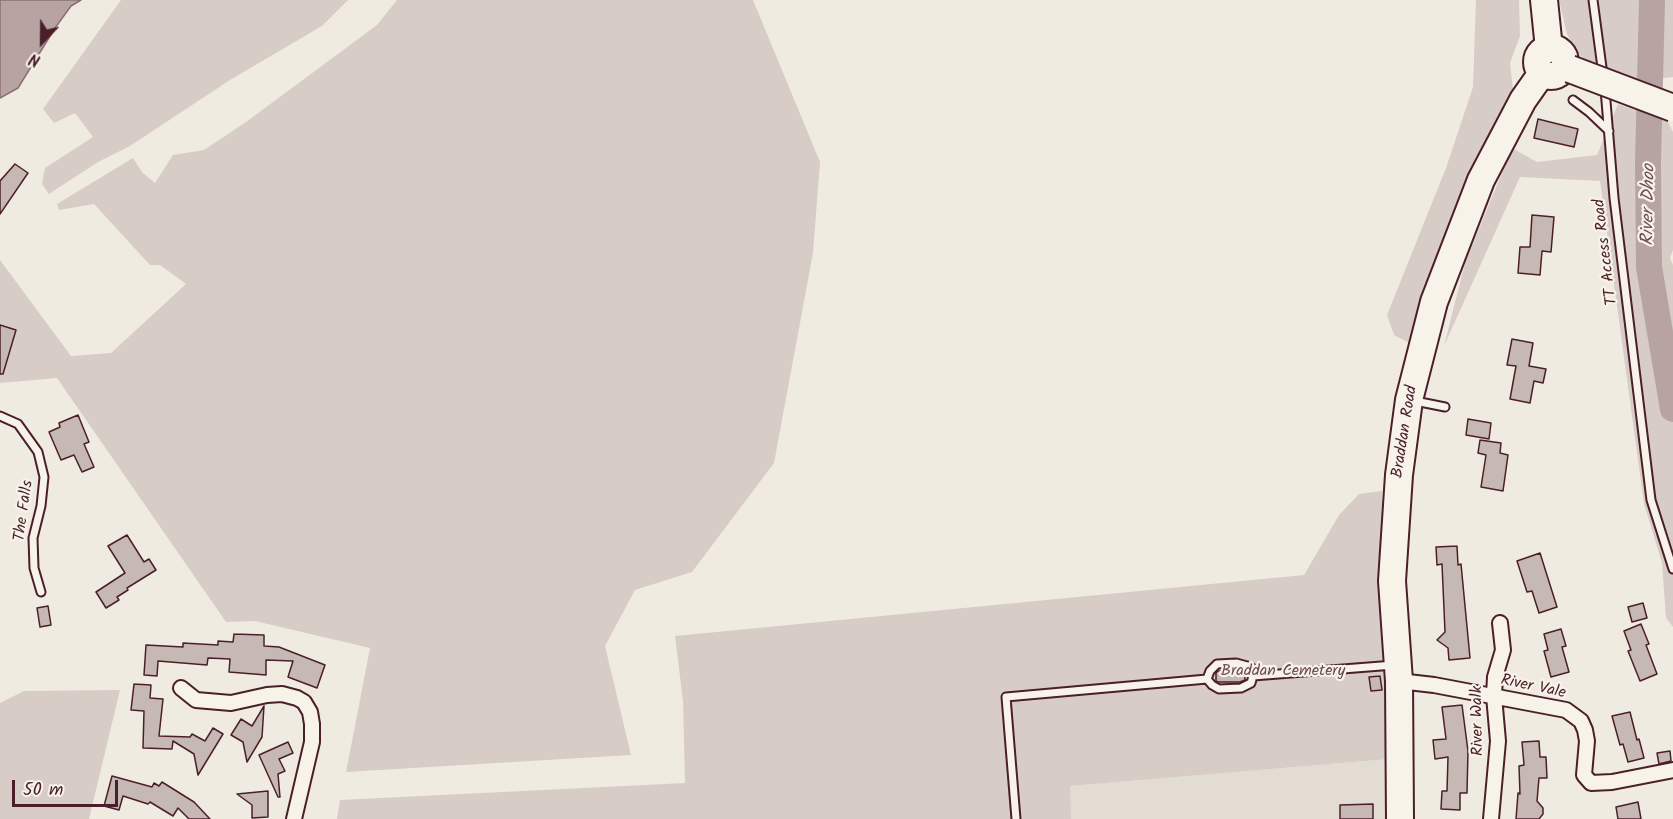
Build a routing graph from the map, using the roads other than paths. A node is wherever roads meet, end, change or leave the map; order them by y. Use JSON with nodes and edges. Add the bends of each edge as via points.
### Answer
{"nodes":[{"id":1,"x":1544,"y":0,"type":"edge"},
{"id":2,"x":1593,"y":0,"type":"edge"},
{"id":3,"x":1556,"y":64,"type":"junction"},
{"id":4,"x":1573,"y":100,"type":"dead end"},
{"id":5,"x":1673,"y":108,"type":"edge"},
{"id":6,"x":1610,"y":131,"type":"junction"},
{"id":7,"x":1409,"y":400,"type":"junction"},
{"id":8,"x":1445,"y":406,"type":"dead end"},
{"id":9,"x":0,"y":416,"type":"edge"},
{"id":10,"x":1673,"y":569,"type":"edge"},
{"id":11,"x":40,"y":592,"type":"dead end"},
{"id":12,"x":1500,"y":623,"type":"dead end"},
{"id":13,"x":1399,"y":673,"type":"junction"},
{"id":14,"x":1253,"y":676,"type":"junction"},
{"id":15,"x":1208,"y":679,"type":"junction"},
{"id":16,"x":181,"y":688,"type":"dead end"},
{"id":17,"x":1494,"y":696,"type":"junction"},
{"id":18,"x":196,"y":700,"type":"junction"},
{"id":19,"x":190,"y":713,"type":"dead end"},
{"id":20,"x":1673,"y":770,"type":"edge"},
{"id":21,"x":294,"y":819,"type":"edge"},
{"id":22,"x":1016,"y":819,"type":"edge"},
{"id":23,"x":1400,"y":819,"type":"edge"},
{"id":24,"x":1491,"y":819,"type":"edge"}],
"edges":[{"from":1,"to":3,"type":"highway"},
{"from":2,"to":6,"type":"lane","name":"TT Access Road"},
{"from":3,"to":5,"type":"highway","bridge":true},
{"from":3,"to":7,"type":"highway","name":"Braddan Road","via":[[1523,100],[1480,180],[1434,302]]},
{"from":4,"to":6,"type":"lane"},
{"from":6,"to":10,"type":"lane","name":"TT Access Road","via":[[1614,198],[1651,500]]},
{"from":7,"to":8,"type":"lane"},
{"from":7,"to":13,"type":"highway","name":"Braddan Road","via":[[1392,581]]},
{"from":9,"to":11,"type":"lane","name":"The Falls","via":[[18,424],[38,452],[44,477],[33,538]]},
{"from":12,"to":17,"type":"street","name":"River Walk","via":[[1503,650]]},
{"from":13,"to":14,"type":"lane"},
{"from":13,"to":17,"type":"street","name":"River Vale","via":[[1434,685]]},
{"from":13,"to":23,"type":"highway","name":"Braddan Road"},
{"from":14,"to":15,"type":"lane","via":[[1241,688],[1220,688]]},
{"from":14,"to":15,"type":"lane","via":[[1245,664],[1217,664]]},
{"from":15,"to":22,"type":"lane","via":[[1006,697]]},
{"from":16,"to":18,"type":"street"},
{"from":17,"to":20,"type":"street","name":"River Vale","via":[[1574,714],[1585,730],[1584,775],[1591,783]]},
{"from":17,"to":24,"type":"street","name":"River Walk","via":[[1498,741]]},
{"from":18,"to":19,"type":"street"},
{"from":18,"to":21,"type":"street","via":[[231,703],[282,694],[304,702],[310,712],[312,742]]}]}
